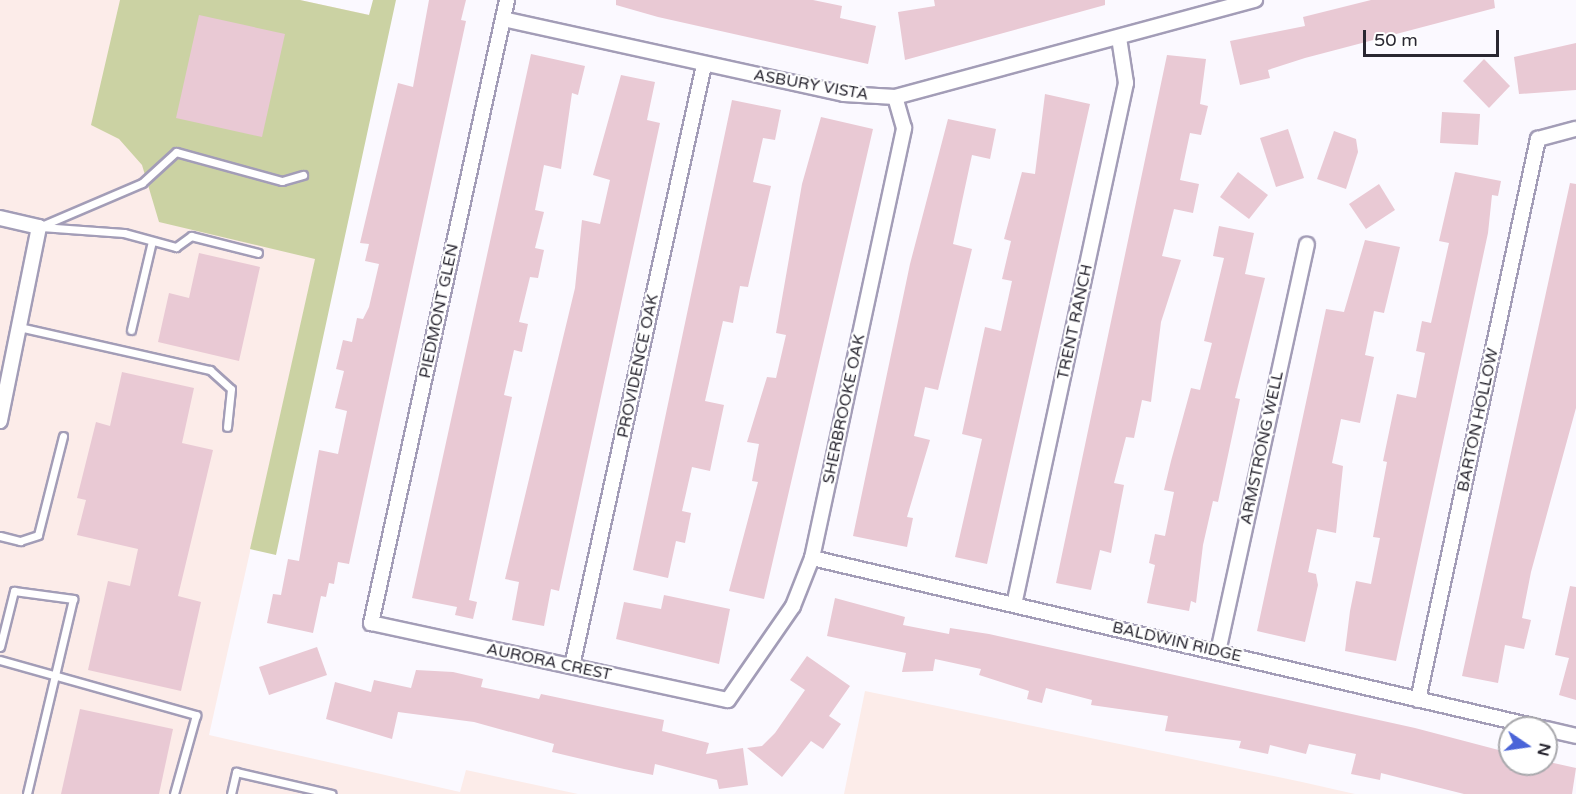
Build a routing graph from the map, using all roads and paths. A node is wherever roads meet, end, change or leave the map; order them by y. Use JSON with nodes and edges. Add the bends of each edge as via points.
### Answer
{"nodes":[{"id":1,"x":507,"y":0,"type":"edge"},
{"id":2,"x":1255,"y":0,"type":"edge"},
{"id":3,"x":503,"y":19,"type":"junction"},
{"id":4,"x":1119,"y":38,"type":"junction"},
{"id":5,"x":704,"y":65,"type":"junction"},
{"id":6,"x":895,"y":97,"type":"junction"},
{"id":7,"x":1576,"y":129,"type":"edge"},
{"id":8,"x":303,"y":175,"type":"dead end"},
{"id":9,"x":0,"y":218,"type":"edge"},
{"id":10,"x":39,"y":226,"type":"junction"},
{"id":11,"x":152,"y":241,"type":"junction"},
{"id":12,"x":1306,"y":244,"type":"dead end"},
{"id":13,"x":258,"y":253,"type":"dead end"},
{"id":14,"x":19,"y":327,"type":"junction"},
{"id":15,"x":132,"y":330,"type":"dead end"},
{"id":16,"x":0,"y":421,"type":"edge"},
{"id":17,"x":227,"y":427,"type":"dead end"},
{"id":18,"x":63,"y":436,"type":"dead end"},
{"id":19,"x":0,"y":536,"type":"edge"},
{"id":20,"x":812,"y":558,"type":"junction"},
{"id":21,"x":1014,"y":605,"type":"junction"},
{"id":22,"x":371,"y":623,"type":"joint"},
{"id":23,"x":0,"y":647,"type":"edge"},
{"id":24,"x":1218,"y":652,"type":"junction"},
{"id":25,"x":0,"y":660,"type":"edge"},
{"id":26,"x":572,"y":666,"type":"junction"},
{"id":27,"x":54,"y":674,"type":"junction"},
{"id":28,"x":728,"y":700,"type":"joint"},
{"id":29,"x":1418,"y":700,"type":"junction"},
{"id":30,"x":1498,"y":718,"type":"edge"},
{"id":31,"x":1558,"y":732,"type":"edge"},
{"id":32,"x":1576,"y":736,"type":"edge"},
{"id":33,"x":27,"y":794,"type":"edge"},
{"id":34,"x":174,"y":794,"type":"edge"},
{"id":35,"x":231,"y":794,"type":"edge"},
{"id":36,"x":332,"y":794,"type":"edge"}],
"edges":[{"from":1,"to":3,"type":"street","name":"PIEDMONT GLEN"},
{"from":2,"to":4,"type":"street","name":"ASBURY VISTA"},
{"from":3,"to":5,"type":"street","name":"ASBURY VISTA"},
{"from":3,"to":22,"type":"street","name":"PIEDMONT GLEN"},
{"from":4,"to":6,"type":"street","name":"ASBURY VISTA"},
{"from":4,"to":21,"type":"street","name":"TRENT RANCH","via":[[1126,83]]},
{"from":5,"to":6,"type":"street","name":"ASBURY VISTA","via":[[844,94]]},
{"from":5,"to":26,"type":"street","name":"PROVIDENCE OAK"},
{"from":6,"to":20,"type":"street","name":"SHERBROOKE OAK","via":[[904,128]]},
{"from":7,"to":29,"type":"street","name":"BARTON HOLLOW","via":[[1538,139]]},
{"from":8,"to":10,"type":"lane","via":[[282,181],[176,152],[142,183]]},
{"from":9,"to":10,"type":"street"},
{"from":10,"to":11,"type":"lane"},
{"from":10,"to":14,"type":"street"},
{"from":11,"to":13,"type":"lane","via":[[176,247],[191,236]]},
{"from":11,"to":15,"type":"lane"},
{"from":12,"to":24,"type":"street","name":"ARMSTRONG WELL"},
{"from":14,"to":16,"type":"street"},
{"from":14,"to":17,"type":"lane","via":[[210,370],[231,389]]},
{"from":18,"to":19,"type":"lane","via":[[38,535],[20,541]]},
{"from":20,"to":21,"type":"street","name":"BALDWIN RIDGE"},
{"from":20,"to":28,"type":"street","name":"SHERBROOKE OAK","via":[[794,606]]},
{"from":21,"to":24,"type":"street","name":"BALDWIN RIDGE"},
{"from":22,"to":26,"type":"street","name":"AURORA CREST"},
{"from":23,"to":27,"type":"lane","via":[[14,591],[73,599]]},
{"from":24,"to":29,"type":"street","name":"BALDWIN RIDGE"},
{"from":25,"to":27,"type":"lane"},
{"from":26,"to":28,"type":"street","name":"AURORA CREST"},
{"from":27,"to":33,"type":"lane"},
{"from":27,"to":34,"type":"lane","via":[[196,715]]},
{"from":29,"to":30,"type":"street","name":"BALDWIN RIDGE"},
{"from":31,"to":32,"type":"street"},
{"from":35,"to":36,"type":"lane","via":[[236,772]]}]}
